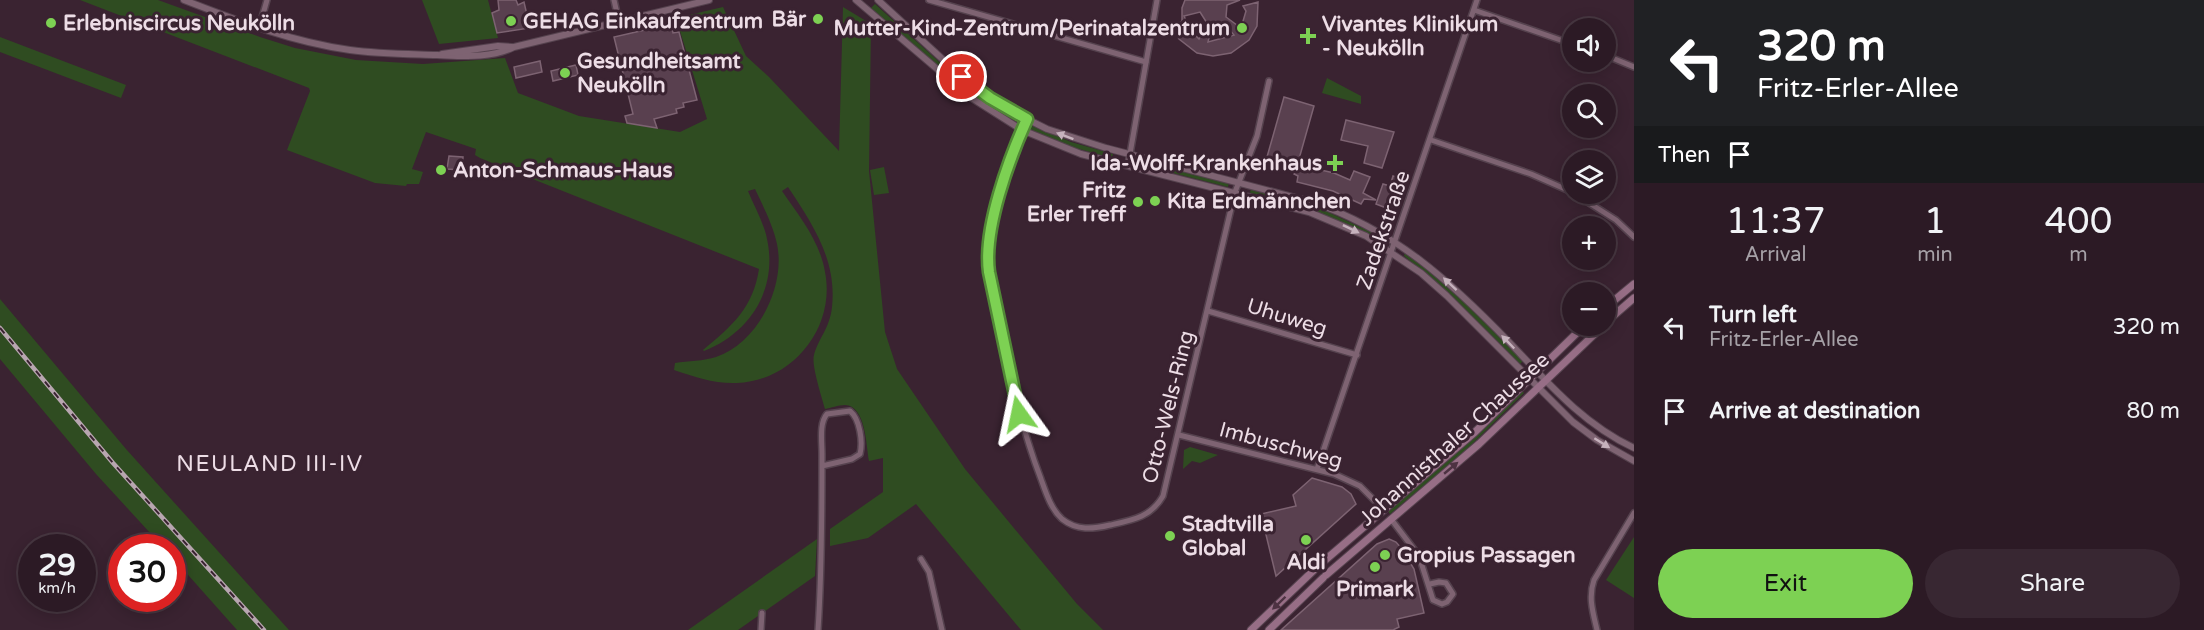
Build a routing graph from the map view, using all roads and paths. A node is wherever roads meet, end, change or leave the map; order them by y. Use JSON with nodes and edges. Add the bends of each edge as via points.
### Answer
{"nodes":[{"id":1,"x":184,"y":0,"type":"edge"},
{"id":2,"x":267,"y":0,"type":"edge"},
{"id":3,"x":614,"y":0,"type":"edge"},
{"id":4,"x":709,"y":0,"type":"edge"},
{"id":5,"x":879,"y":0,"type":"edge"},
{"id":6,"x":929,"y":0,"type":"edge"},
{"id":7,"x":1157,"y":0,"type":"edge"},
{"id":8,"x":1477,"y":0,"type":"edge"},
{"id":9,"x":859,"y":1,"type":"edge"},
{"id":10,"x":1474,"y":10,"type":"junction"},
{"id":11,"x":619,"y":22,"type":"junction"},
{"id":12,"x":259,"y":28,"type":"junction"},
{"id":13,"x":1562,"y":41,"type":"edge"},
{"id":14,"x":1616,"y":60,"type":"edge"},
{"id":15,"x":1146,"y":62,"type":"junction"},
{"id":16,"x":1634,"y":67,"type":"edge"},
{"id":17,"x":1269,"y":81,"type":"dead end"},
{"id":18,"x":1027,"y":119,"type":"junction"},
{"id":19,"x":1022,"y":130,"type":"junction"},
{"id":20,"x":1431,"y":140,"type":"junction"},
{"id":21,"x":1130,"y":155,"type":"junction"},
{"id":22,"x":1128,"y":165,"type":"junction"},
{"id":23,"x":1240,"y":182,"type":"junction"},
{"id":24,"x":1562,"y":188,"type":"edge"},
{"id":25,"x":1236,"y":192,"type":"junction"},
{"id":26,"x":1591,"y":204,"type":"edge"},
{"id":27,"x":1634,"y":237,"type":"edge"},
{"id":28,"x":1396,"y":241,"type":"junction"},
{"id":29,"x":1392,"y":252,"type":"junction"},
{"id":30,"x":1634,"y":284,"type":"edge"},
{"id":31,"x":1634,"y":298,"type":"edge"},
{"id":32,"x":1616,"y":299,"type":"edge"},
{"id":33,"x":1208,"y":310,"type":"junction"},
{"id":34,"x":1616,"y":314,"type":"edge"},
{"id":35,"x":1573,"y":336,"type":"edge"},
{"id":36,"x":1592,"y":336,"type":"edge"},
{"id":37,"x":1357,"y":355,"type":"junction"},
{"id":38,"x":1536,"y":371,"type":"junction"},
{"id":39,"x":1528,"y":379,"type":"junction"},
{"id":40,"x":1545,"y":381,"type":"junction"},
{"id":41,"x":1538,"y":388,"type":"junction"},
{"id":42,"x":1179,"y":435,"type":"junction"},
{"id":43,"x":1634,"y":448,"type":"edge"},
{"id":44,"x":1634,"y":461,"type":"edge"},
{"id":45,"x":822,"y":466,"type":"junction"},
{"id":46,"x":1317,"y":470,"type":"junction"},
{"id":47,"x":1383,"y":509,"type":"junction"},
{"id":48,"x":1634,"y":513,"type":"edge"},
{"id":49,"x":1391,"y":519,"type":"junction"},
{"id":50,"x":921,"y":559,"type":"dead end"},
{"id":51,"x":1430,"y":585,"type":"junction"},
{"id":52,"x":762,"y":613,"type":"dead end"},
{"id":53,"x":761,"y":630,"type":"edge"},
{"id":54,"x":818,"y":630,"type":"edge"},
{"id":55,"x":942,"y":630,"type":"edge"},
{"id":56,"x":1251,"y":630,"type":"edge"},
{"id":57,"x":1269,"y":630,"type":"edge"},
{"id":58,"x":1597,"y":630,"type":"edge"}],
"edges":[{"from":1,"to":12,"type":"street"},
{"from":2,"to":12,"type":"street"},
{"from":3,"to":11,"type":"street"},
{"from":4,"to":11,"type":"street"},
{"from":5,"to":18,"type":"street","via":[[962,77]]},
{"from":6,"to":15,"type":"street"},
{"from":7,"to":15,"type":"street"},
{"from":8,"to":10,"type":"street","name":"Zadekstraße"},
{"from":9,"to":19,"type":"street","via":[[970,97]]},
{"from":10,"to":13,"type":"street"},
{"from":10,"to":20,"type":"street","name":"Zadekstraße"},
{"from":11,"to":12,"type":"street","via":[[504,52],[452,57],[349,50]]},
{"from":14,"to":16,"type":"street"},
{"from":15,"to":21,"type":"street"},
{"from":17,"to":23,"type":"street","name":"Otto-Wels-Ring","via":[[1257,136]]},
{"from":18,"to":19,"type":"street","name":"Otto-Wels-Ring"},
{"from":21,"to":18,"type":"street","one_way":true,"via":[[1072,139]]},
{"from":19,"to":22,"type":"street","via":[[1081,153]]},
{"from":19,"to":42,"type":"street","name":"Otto-Wels-Ring","via":[[989,232],[987,257],[1019,414],[1053,507],[1067,522],[1085,528],[1143,517],[1163,496]]},
{"from":20,"to":24,"type":"street"},
{"from":20,"to":28,"type":"street","name":"Zadekstraße"},
{"from":21,"to":22,"type":"street"},
{"from":21,"to":23,"type":"street"},
{"from":22,"to":25,"type":"street"},
{"from":23,"to":25,"type":"street","name":"Otto-Wels-Ring"},
{"from":23,"to":28,"type":"street","via":[[1340,211]]},
{"from":25,"to":29,"type":"street","one_way":true,"via":[[1337,222]]},
{"from":25,"to":33,"type":"street","name":"Otto-Wels-Ring"},
{"from":26,"to":27,"type":"street"},
{"from":28,"to":29,"type":"street","name":"Zadekstraße"},
{"from":38,"to":28,"type":"street","one_way":true,"via":[[1455,288]]},
{"from":29,"to":37,"type":"street","name":"Zadekstraße"},
{"from":29,"to":39,"type":"street","via":[[1448,296]]},
{"from":30,"to":32,"type":"main road"},
{"from":31,"to":34,"type":"main road","name":"Johannisthaler Chaussee"},
{"from":33,"to":37,"type":"street","name":"Uhuweg"},
{"from":33,"to":42,"type":"street","name":"Otto-Wels-Ring"},
{"from":35,"to":38,"type":"main road","name":"Johannisthaler Chaussee"},
{"from":36,"to":40,"type":"main road","name":"Johannisthaler Chaussee"},
{"from":37,"to":46,"type":"street","name":"Zadekstraße"},
{"from":38,"to":39,"type":"main road","name":"Johannisthaler Chaussee"},
{"from":38,"to":40,"type":"street"},
{"from":39,"to":41,"type":"street"},
{"from":39,"to":47,"type":"main road","name":"Johannisthaler Chaussee","via":[[1447,458]]},
{"from":40,"to":41,"type":"main road","name":"Johannisthaler Chaussee"},
{"from":40,"to":43,"type":"street","via":[[1584,418]]},
{"from":41,"to":44,"type":"street","one_way":true,"via":[[1586,432]]},
{"from":49,"to":41,"type":"main road","name":"Johannisthaler Chaussee","one_way":true},
{"from":42,"to":46,"type":"street","name":"Imbuschweg"},
{"from":45,"to":45,"type":"street","via":[[824,417],[850,411],[856,418],[860,454],[855,459]]},
{"from":45,"to":54,"type":"street"},
{"from":46,"to":47,"type":"street","name":"Imbuschweg","via":[[1360,486]]},
{"from":47,"to":49,"type":"main road","name":"Imbuschweg"},
{"from":47,"to":56,"type":"main road","name":"Johannisthaler Chaussee","one_way":true},
{"from":48,"to":58,"type":"street","via":[[1594,580],[1591,601]]},
{"from":49,"to":51,"type":"street","name":"Imbuschweg","via":[[1416,550]]},
{"from":49,"to":57,"type":"main road","name":"Johannisthaler Chaussee"},
{"from":50,"to":55,"type":"street","via":[[929,572]]},
{"from":51,"to":51,"type":"street","name":"Imbuschweg","via":[[1443,582],[1450,586],[1447,602],[1433,600]]},
{"from":52,"to":53,"type":"street"}]}
